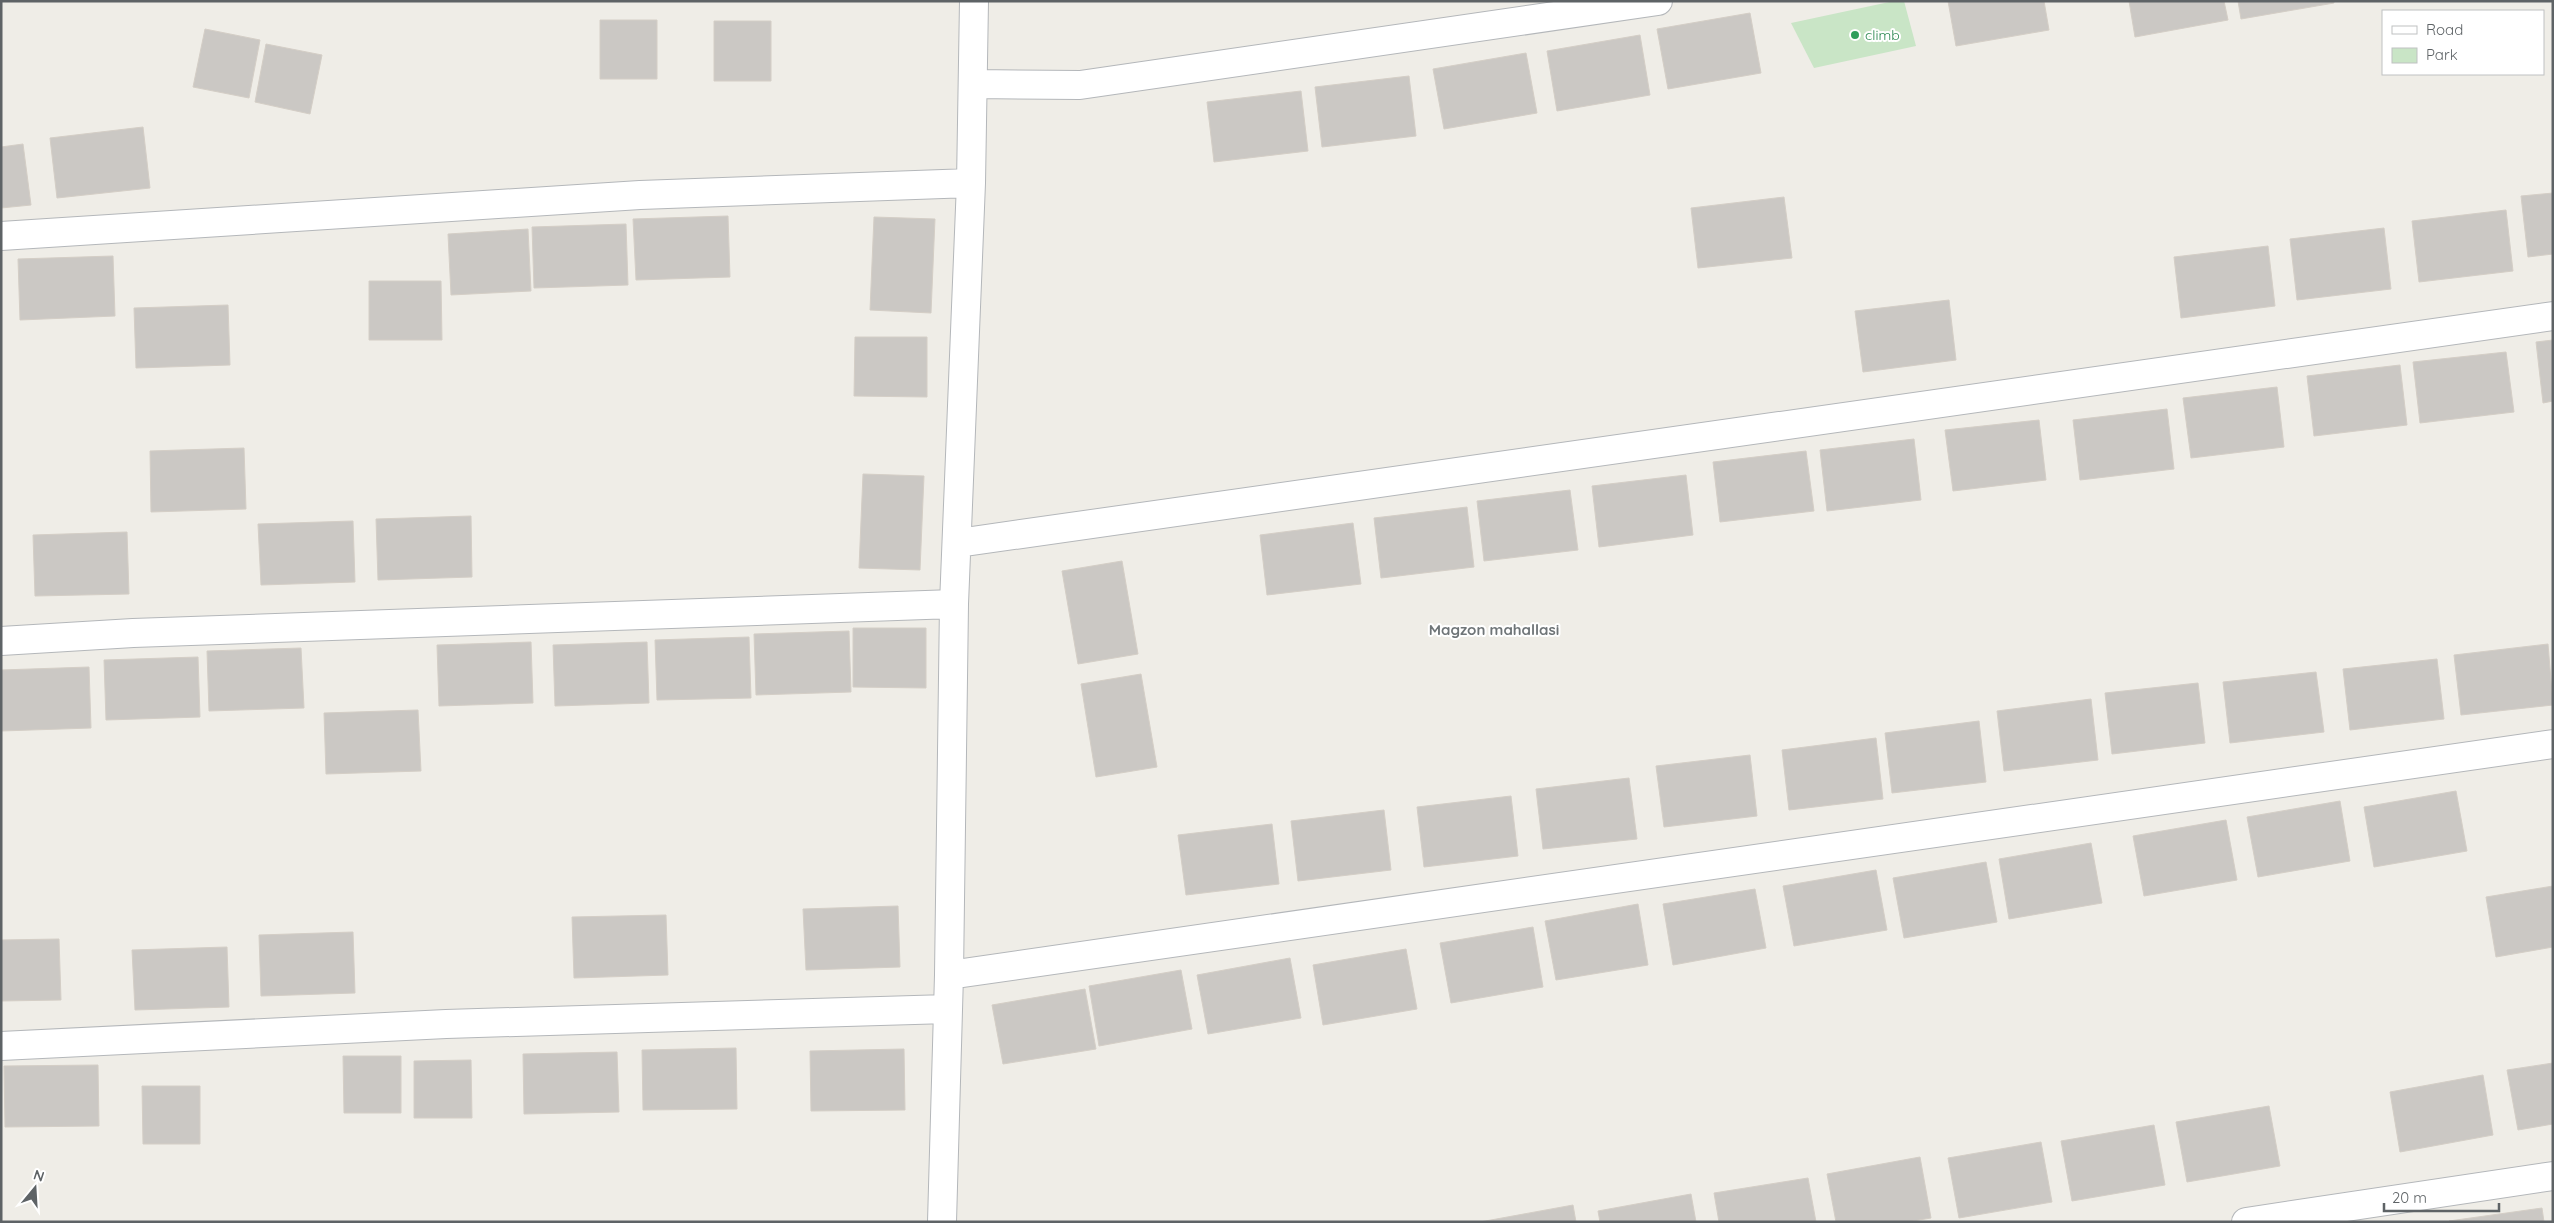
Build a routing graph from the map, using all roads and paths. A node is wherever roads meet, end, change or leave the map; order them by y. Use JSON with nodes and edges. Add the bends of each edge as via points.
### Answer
{"nodes":[{"id":1,"x":974,"y":1,"type":"edge"},
{"id":2,"x":1658,"y":1,"type":"edge"},
{"id":3,"x":974,"y":84,"type":"junction"},
{"id":4,"x":971,"y":183,"type":"junction"},
{"id":5,"x":1,"y":236,"type":"edge"},
{"id":6,"x":2553,"y":316,"type":"edge"},
{"id":7,"x":958,"y":542,"type":"junction"},
{"id":8,"x":954,"y":604,"type":"junction"},
{"id":9,"x":1,"y":641,"type":"edge"},
{"id":10,"x":2553,"y":744,"type":"edge"},
{"id":11,"x":949,"y":976,"type":"junction"},
{"id":12,"x":948,"y":1009,"type":"junction"},
{"id":13,"x":1,"y":1046,"type":"edge"},
{"id":14,"x":2553,"y":1176,"type":"edge"},
{"id":15,"x":942,"y":1222,"type":"edge"},
{"id":16,"x":2246,"y":1222,"type":"edge"}],
"edges":[{"from":1,"to":3,"type":"street"},
{"from":2,"to":3,"type":"street","via":[[1080,85]]},
{"from":3,"to":4,"type":"street"},
{"from":4,"to":5,"type":"street","via":[[640,195]]},
{"from":4,"to":7,"type":"street"},
{"from":6,"to":7,"type":"street"},
{"from":7,"to":8,"type":"street"},
{"from":8,"to":9,"type":"street","via":[[133,633]]},
{"from":8,"to":11,"type":"street"},
{"from":10,"to":11,"type":"street"},
{"from":11,"to":12,"type":"street"},
{"from":12,"to":13,"type":"street","via":[[446,1024]]},
{"from":12,"to":15,"type":"street"},
{"from":14,"to":16,"type":"street"}]}
